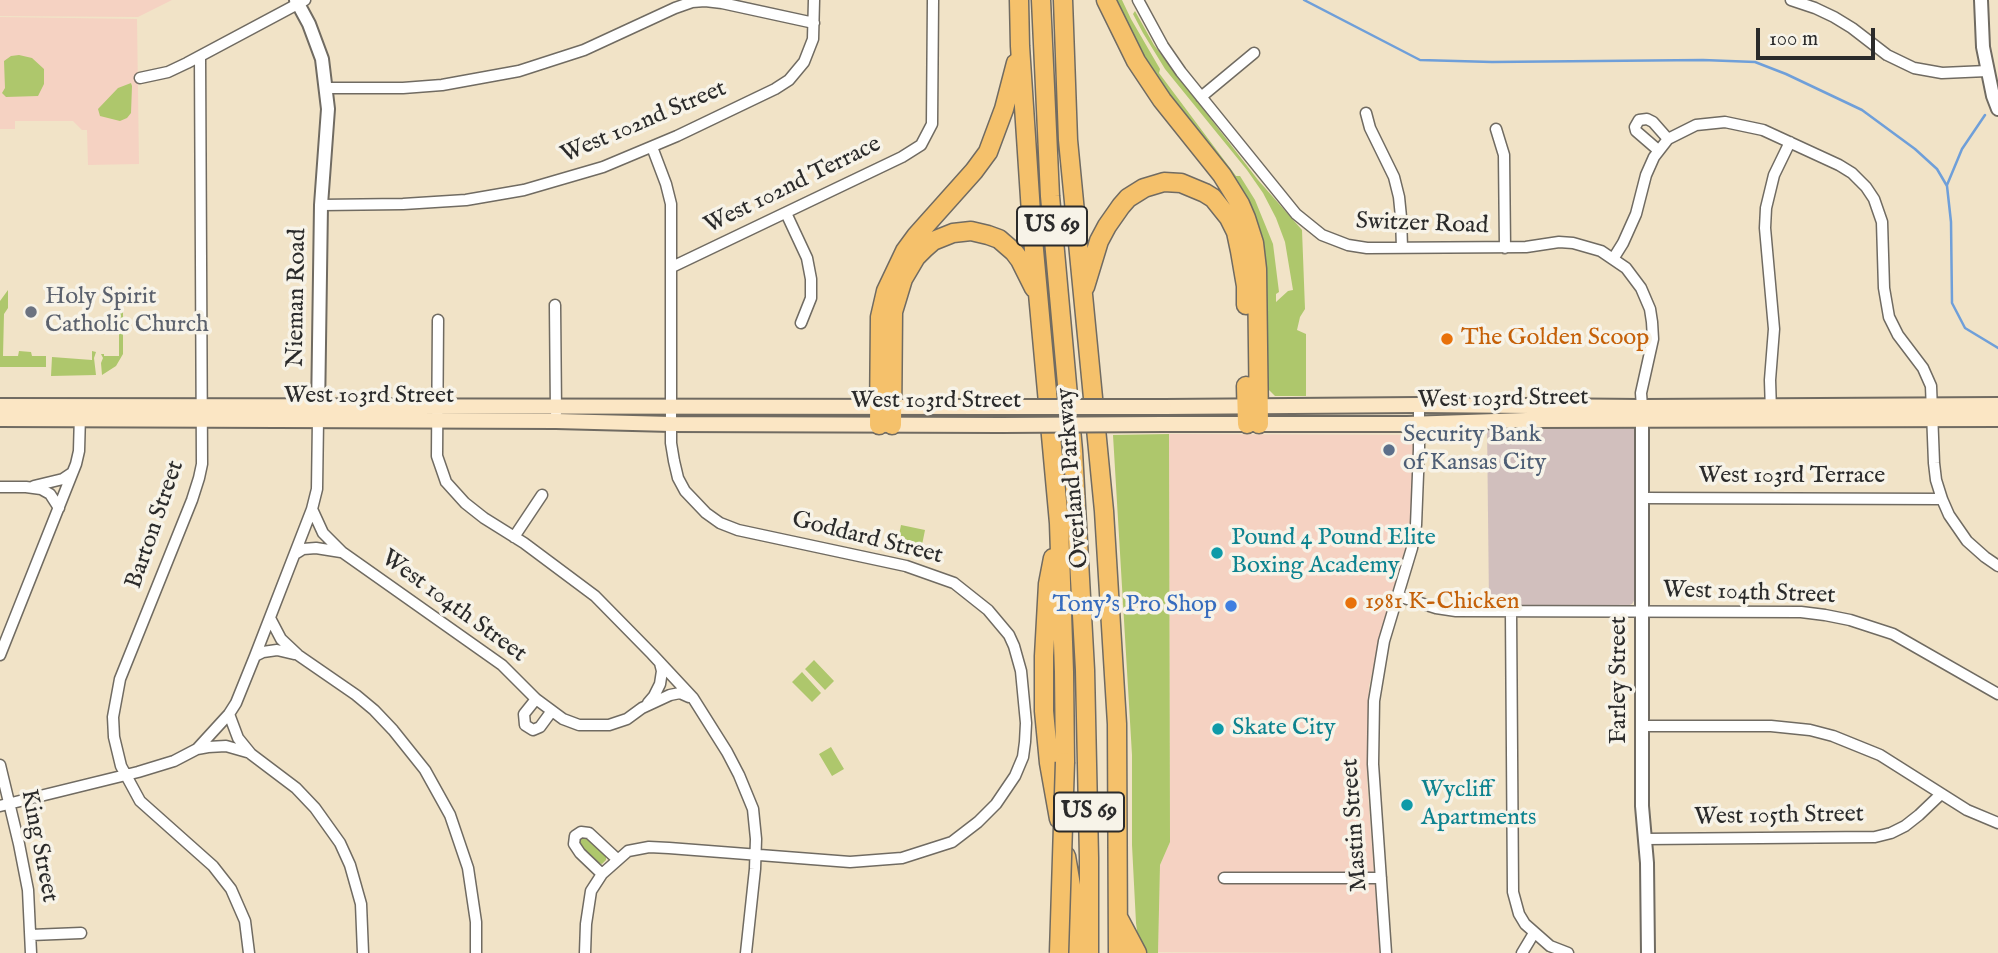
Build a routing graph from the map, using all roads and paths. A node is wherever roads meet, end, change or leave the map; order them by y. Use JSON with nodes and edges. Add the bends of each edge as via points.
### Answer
{"nodes":[{"id":1,"x":814,"y":0,"type":"edge"},
{"id":2,"x":933,"y":0,"type":"edge"},
{"id":3,"x":1019,"y":0,"type":"edge"},
{"id":4,"x":1041,"y":0,"type":"edge"},
{"id":5,"x":1063,"y":0,"type":"edge"},
{"id":6,"x":1106,"y":0,"type":"edge"},
{"id":7,"x":1138,"y":0,"type":"edge"},
{"id":8,"x":1791,"y":0,"type":"edge"},
{"id":9,"x":1982,"y":0,"type":"edge"},
{"id":10,"x":300,"y":1,"type":"edge"},
{"id":11,"x":814,"y":23,"type":"junction"},
{"id":12,"x":1020,"y":46,"type":"junction"},
{"id":13,"x":1254,"y":53,"type":"dead end"},
{"id":14,"x":200,"y":56,"type":"junction"},
{"id":15,"x":1987,"y":71,"type":"junction"},
{"id":16,"x":140,"y":78,"type":"dead end"},
{"id":17,"x":326,"y":88,"type":"junction"},
{"id":18,"x":1201,"y":97,"type":"junction"},
{"id":19,"x":1998,"y":109,"type":"edge"},
{"id":20,"x":1366,"y":113,"type":"dead end"},
{"id":21,"x":1496,"y":129,"type":"dead end"},
{"id":22,"x":1668,"y":139,"type":"junction"},
{"id":23,"x":1790,"y":142,"type":"junction"},
{"id":24,"x":652,"y":147,"type":"junction"},
{"id":25,"x":1658,"y":150,"type":"junction"},
{"id":26,"x":321,"y":205,"type":"junction"},
{"id":27,"x":786,"y":213,"type":"junction"},
{"id":28,"x":1402,"y":248,"type":"junction"},
{"id":29,"x":1505,"y":248,"type":"junction"},
{"id":30,"x":1613,"y":259,"type":"junction"},
{"id":31,"x":672,"y":267,"type":"junction"},
{"id":32,"x":1039,"y":298,"type":"junction"},
{"id":33,"x":1082,"y":298,"type":"junction"},
{"id":34,"x":555,"y":305,"type":"dead end"},
{"id":35,"x":438,"y":320,"type":"dead end"},
{"id":36,"x":802,"y":323,"type":"dead end"},
{"id":37,"x":1419,"y":405,"type":"junction"},
{"id":38,"x":1998,"y":405,"type":"edge"},
{"id":39,"x":0,"y":406,"type":"edge"},
{"id":40,"x":671,"y":408,"type":"junction"},
{"id":41,"x":1933,"y":412,"type":"junction"},
{"id":42,"x":80,"y":413,"type":"junction"},
{"id":43,"x":201,"y":413,"type":"junction"},
{"id":44,"x":318,"y":413,"type":"junction"},
{"id":45,"x":438,"y":413,"type":"junction"},
{"id":46,"x":1771,"y":413,"type":"junction"},
{"id":47,"x":556,"y":414,"type":"junction"},
{"id":48,"x":1642,"y":414,"type":"junction"},
{"id":49,"x":885,"y":416,"type":"junction"},
{"id":50,"x":1253,"y":416,"type":"junction"},
{"id":51,"x":0,"y":419,"type":"edge"},
{"id":52,"x":1998,"y":419,"type":"edge"},
{"id":53,"x":671,"y":424,"type":"junction"},
{"id":54,"x":1419,"y":424,"type":"junction"},
{"id":55,"x":74,"y":471,"type":"junction"},
{"id":56,"x":0,"y":487,"type":"edge"},
{"id":57,"x":26,"y":487,"type":"junction"},
{"id":58,"x":542,"y":495,"type":"dead end"},
{"id":59,"x":1642,"y":498,"type":"junction"},
{"id":60,"x":1942,"y":499,"type":"junction"},
{"id":61,"x":59,"y":508,"type":"junction"},
{"id":62,"x":312,"y":509,"type":"junction"},
{"id":63,"x":1059,"y":523,"type":"junction"},
{"id":64,"x":514,"y":537,"type":"junction"},
{"id":65,"x":342,"y":552,"type":"junction"},
{"id":66,"x":295,"y":554,"type":"junction"},
{"id":67,"x":1998,"y":566,"type":"edge"},
{"id":68,"x":1398,"y":596,"type":"junction"},
{"id":69,"x":1511,"y":612,"type":"junction"},
{"id":70,"x":1641,"y":612,"type":"junction"},
{"id":71,"x":270,"y":618,"type":"junction"},
{"id":72,"x":0,"y":655,"type":"edge"},
{"id":73,"x":298,"y":655,"type":"junction"},
{"id":74,"x":255,"y":656,"type":"junction"},
{"id":75,"x":660,"y":663,"type":"junction"},
{"id":76,"x":1998,"y":694,"type":"edge"},
{"id":77,"x":693,"y":698,"type":"junction"},
{"id":78,"x":536,"y":699,"type":"junction"},
{"id":79,"x":642,"y":708,"type":"junction"},
{"id":80,"x":551,"y":712,"type":"junction"},
{"id":81,"x":229,"y":714,"type":"junction"},
{"id":82,"x":1642,"y":726,"type":"junction"},
{"id":83,"x":197,"y":749,"type":"junction"},
{"id":84,"x":251,"y":754,"type":"junction"},
{"id":85,"x":0,"y":765,"type":"edge"},
{"id":86,"x":125,"y":775,"type":"junction"},
{"id":87,"x":1941,"y":794,"type":"junction"},
{"id":88,"x":5,"y":804,"type":"edge"},
{"id":89,"x":1998,"y":823,"type":"edge"},
{"id":90,"x":1644,"y":839,"type":"junction"},
{"id":91,"x":755,"y":855,"type":"junction"},
{"id":92,"x":617,"y":859,"type":"junction"},
{"id":93,"x":602,"y":874,"type":"junction"},
{"id":94,"x":1224,"y":878,"type":"dead end"},
{"id":95,"x":1381,"y":878,"type":"junction"},
{"id":96,"x":1118,"y":917,"type":"junction"},
{"id":97,"x":81,"y":933,"type":"dead end"},
{"id":98,"x":1534,"y":933,"type":"junction"},
{"id":99,"x":31,"y":935,"type":"junction"},
{"id":100,"x":31,"y":953,"type":"edge"},
{"id":101,"x":248,"y":953,"type":"edge"},
{"id":102,"x":363,"y":953,"type":"edge"},
{"id":103,"x":476,"y":953,"type":"edge"},
{"id":104,"x":585,"y":953,"type":"edge"},
{"id":105,"x":746,"y":953,"type":"edge"},
{"id":106,"x":1059,"y":953,"type":"edge"},
{"id":107,"x":1077,"y":953,"type":"edge"},
{"id":108,"x":1088,"y":953,"type":"edge"},
{"id":109,"x":1118,"y":953,"type":"edge"},
{"id":110,"x":1138,"y":953,"type":"edge"},
{"id":111,"x":1386,"y":953,"type":"edge"},
{"id":112,"x":1522,"y":953,"type":"edge"},
{"id":113,"x":1568,"y":953,"type":"edge"},
{"id":114,"x":1648,"y":953,"type":"edge"}],
"edges":[{"from":1,"to":11,"type":"street","name":"West 102nd Street"},
{"from":2,"to":27,"type":"street","name":"West 102nd Terrace","via":[[933,112],[928,136],[902,157]]},
{"from":3,"to":12,"type":"highway"},
{"from":4,"to":108,"type":"highway","name":"Overland Parkway","number":"US 69","via":[[1050,196],[1073,451],[1085,670]]},
{"from":5,"to":33,"type":"highway","name":"Overland Parkway","number":"US 69","via":[[1068,140]]},
{"from":6,"to":50,"type":"highway","via":[[1142,71],[1222,175],[1246,218],[1257,269]]},
{"from":7,"to":18,"type":"street","name":"Switzer Road","via":[[1163,46]]},
{"from":8,"to":15,"type":"street","via":[[1834,17],[1887,55],[1914,68],[1942,74]]},
{"from":9,"to":15,"type":"street"},
{"from":10,"to":14,"type":"street"},
{"from":10,"to":17,"type":"street","name":"Nieman Road","via":[[322,59]]},
{"from":11,"to":17,"type":"street","via":[[723,3],[692,2],[584,50],[508,74],[442,85]]},
{"from":11,"to":24,"type":"street","name":"West 102nd Street","via":[[807,55],[789,79]]},
{"from":12,"to":32,"type":"highway"},
{"from":12,"to":49,"type":"highway","via":[[988,152],[916,236],[886,290],[880,317]]},
{"from":13,"to":18,"type":"street"},
{"from":14,"to":16,"type":"street","via":[[168,72]]},
{"from":14,"to":43,"type":"street","name":"Barton Street"},
{"from":15,"to":19,"type":"street"},
{"from":17,"to":26,"type":"street","name":"Nieman Road"},
{"from":18,"to":28,"type":"street","name":"Switzer Road","via":[[1310,227],[1348,245]]},
{"from":20,"to":28,"type":"street","via":[[1394,177]]},
{"from":21,"to":29,"type":"street","via":[[1504,155]]},
{"from":22,"to":23,"type":"street","via":[[1696,125],[1725,122],[1763,130]]},
{"from":22,"to":25,"type":"street"},
{"from":22,"to":25,"type":"street","via":[[1653,122],[1636,123],[1636,131]]},
{"from":23,"to":41,"type":"street","via":[[1852,173],[1874,199],[1883,230],[1889,317],[1927,374]]},
{"from":23,"to":46,"type":"street","via":[[1774,175],[1766,208],[1774,329]]},
{"from":24,"to":26,"type":"street","name":"West 102nd Street","via":[[562,180],[492,196]]},
{"from":24,"to":31,"type":"street","name":"Goddard Street","via":[[670,204]]},
{"from":25,"to":30,"type":"street","via":[[1636,214]]},
{"from":26,"to":44,"type":"street","name":"Nieman Road"},
{"from":27,"to":31,"type":"street","name":"West 102nd Terrace"},
{"from":27,"to":36,"type":"street","via":[[810,271],[811,298]]},
{"from":28,"to":29,"type":"street","name":"Switzer Road"},
{"from":29,"to":30,"type":"street","name":"Switzer Road","via":[[1573,243]]},
{"from":30,"to":48,"type":"street","name":"Switzer Road","via":[[1636,279],[1652,322]]},
{"from":31,"to":40,"type":"street","name":"Goddard Street"},
{"from":32,"to":49,"type":"highway","via":[[1020,260],[999,239],[962,231],[933,241],[916,257],[895,300]]},
{"from":32,"to":63,"type":"highway"},
{"from":33,"to":50,"type":"highway","via":[[1099,242],[1128,198],[1164,183],[1181,183],[1213,198],[1229,218],[1240,251]]},
{"from":33,"to":96,"type":"highway","name":"Overland Parkway","number":"US 69","via":[[1104,511],[1117,724]]},
{"from":34,"to":47,"type":"street"},
{"from":35,"to":45,"type":"street"},
{"from":37,"to":48,"type":"main road","name":"West 103rd Street"},
{"from":37,"to":50,"type":"main road","name":"West 103rd Street"},
{"from":37,"to":54,"type":"street","name":"Mastin Street"},
{"from":38,"to":41,"type":"main road","name":"West 103rd Street"},
{"from":39,"to":42,"type":"main road","name":"West 103rd Street"},
{"from":40,"to":47,"type":"main road","name":"West 103rd Street"},
{"from":40,"to":49,"type":"main road","name":"West 103rd Street"},
{"from":40,"to":53,"type":"street","name":"Goddard Street"},
{"from":41,"to":46,"type":"main road","name":"West 103rd Street"},
{"from":41,"to":52,"type":"main road","name":"West 103rd Street"},
{"from":41,"to":60,"type":"street","via":[[1934,463]]},
{"from":42,"to":43,"type":"main road","name":"West 103rd Street"},
{"from":42,"to":51,"type":"main road","name":"West 103rd Street"},
{"from":42,"to":55,"type":"street"},
{"from":43,"to":44,"type":"main road","name":"West 103rd Street"},
{"from":43,"to":86,"type":"street","name":"Barton Street","via":[[200,478],[116,698],[114,737]]},
{"from":44,"to":45,"type":"main road","name":"West 103rd Street"},
{"from":44,"to":62,"type":"street","name":"Nieman Road","via":[[317,489]]},
{"from":45,"to":47,"type":"main road","name":"West 103rd Street"},
{"from":45,"to":64,"type":"street","via":[[437,456],[446,482],[475,510]]},
{"from":46,"to":48,"type":"main road","name":"West 103rd Street"},
{"from":47,"to":53,"type":"main road","name":"West 103rd Street"},
{"from":48,"to":54,"type":"main road","name":"West 103rd Street"},
{"from":48,"to":59,"type":"street","name":"Farley Street"},
{"from":49,"to":50,"type":"main road","name":"West 103rd Street","bridge":true,"via":[[1002,425],[1163,424]]},
{"from":49,"to":50,"type":"main road","name":"West 103rd Street","bridge":true,"via":[[1001,407],[1164,407]]},
{"from":49,"to":53,"type":"main road","name":"West 103rd Street"},
{"from":50,"to":54,"type":"main road","name":"West 103rd Street"},
{"from":53,"to":91,"type":"street","name":"Goddard Street","via":[[678,478],[695,503],[720,523],[748,533],[896,563],[954,583],[998,621],[1019,659],[1026,723],[1023,757],[1002,795],[952,842],[902,858],[850,862]]},
{"from":54,"to":68,"type":"street","name":"Mastin Street","via":[[1416,525]]},
{"from":55,"to":57,"type":"street","via":[[63,479]]},
{"from":55,"to":61,"type":"street"},
{"from":56,"to":57,"type":"street"},
{"from":57,"to":61,"type":"street","via":[[50,494]]},
{"from":58,"to":64,"type":"street"},
{"from":59,"to":60,"type":"street","name":"West 103rd Terrace"},
{"from":59,"to":70,"type":"street","name":"Farley Street"},
{"from":60,"to":67,"type":"street","via":[[1967,541]]},
{"from":61,"to":72,"type":"street"},
{"from":62,"to":65,"type":"street","name":"West 104th Street","via":[[323,533]]},
{"from":62,"to":66,"type":"street","name":"Nieman Road"},
{"from":63,"to":106,"type":"highway","bridge":true,"via":[[1065,762]]},
{"from":63,"to":107,"type":"highway","via":[[1048,583],[1044,711],[1075,909]]},
{"from":64,"to":75,"type":"street","via":[[595,596]]},
{"from":65,"to":66,"type":"street","name":"West 104th Street","via":[[316,548]]},
{"from":65,"to":78,"type":"street","name":"West 104th Street","via":[[502,665]]},
{"from":66,"to":71,"type":"street","name":"Nieman Road"},
{"from":68,"to":69,"type":"street","name":"West 104th Street","via":[[1455,611]]},
{"from":68,"to":95,"type":"street","name":"Mastin Street","via":[[1384,641],[1374,701]]},
{"from":69,"to":70,"type":"street","name":"West 104th Street"},
{"from":69,"to":98,"type":"street","via":[[1511,877],[1519,914]]},
{"from":70,"to":76,"type":"street","name":"West 104th Street","via":[[1801,612],[1850,620],[1893,634]]},
{"from":70,"to":82,"type":"street","name":"Farley Street"},
{"from":71,"to":73,"type":"street","via":[[281,639]]},
{"from":71,"to":74,"type":"street","name":"Nieman Road"},
{"from":73,"to":74,"type":"street","via":[[277,650]]},
{"from":73,"to":103,"type":"street","via":[[374,710],[412,752],[438,793],[468,868]]},
{"from":74,"to":81,"type":"street","name":"Nieman Road"},
{"from":75,"to":77,"type":"street"},
{"from":75,"to":79,"type":"street","via":[[660,684]]},
{"from":77,"to":79,"type":"street","name":"West 104th Street","via":[[680,693]]},
{"from":77,"to":91,"type":"street","via":[[746,789],[755,824]]},
{"from":78,"to":80,"type":"street","name":"West 104th Street"},
{"from":78,"to":80,"type":"street","name":"West 104th Street","via":[[524,714],[525,725],[533,730],[540,727]]},
{"from":79,"to":80,"type":"street","name":"West 104th Street","via":[[627,719],[592,726]]},
{"from":81,"to":83,"type":"street","name":"Nieman Road"},
{"from":81,"to":84,"type":"street","via":[[238,738]]},
{"from":82,"to":87,"type":"street","via":[[1810,730],[1880,755]]},
{"from":82,"to":90,"type":"street","name":"Farley Street"},
{"from":83,"to":84,"type":"street","via":[[226,746]]},
{"from":83,"to":86,"type":"street","name":"Nieman Road"},
{"from":84,"to":102,"type":"street","via":[[306,798],[340,843],[361,904]]},
{"from":85,"to":88,"type":"street","name":"King Street"},
{"from":86,"to":88,"type":"street"},
{"from":86,"to":101,"type":"street","name":"Barton Street","via":[[140,801],[232,889],[245,921]]},
{"from":87,"to":89,"type":"street"},
{"from":87,"to":90,"type":"street","name":"West 105th Street","via":[[1905,826],[1875,837]]},
{"from":88,"to":99,"type":"street","name":"King Street","via":[[19,844]]},
{"from":90,"to":114,"type":"street","name":"Farley Street"},
{"from":91,"to":92,"type":"street","via":[[649,847],[628,851]]},
{"from":91,"to":105,"type":"street"},
{"from":92,"to":93,"type":"street"},
{"from":92,"to":93,"type":"street","via":[[589,833],[575,836],[580,853]]},
{"from":93,"to":104,"type":"street","via":[[591,891]]},
{"from":94,"to":95,"type":"street"},
{"from":95,"to":111,"type":"street","name":"Mastin Street"},
{"from":96,"to":109,"type":"highway","name":"Overland Parkway","number":"US 69"},
{"from":96,"to":110,"type":"highway"},
{"from":97,"to":99,"type":"street","name":"King Street"},
{"from":98,"to":112,"type":"street"},
{"from":98,"to":113,"type":"street"},
{"from":99,"to":100,"type":"street","name":"King Street"}]}
